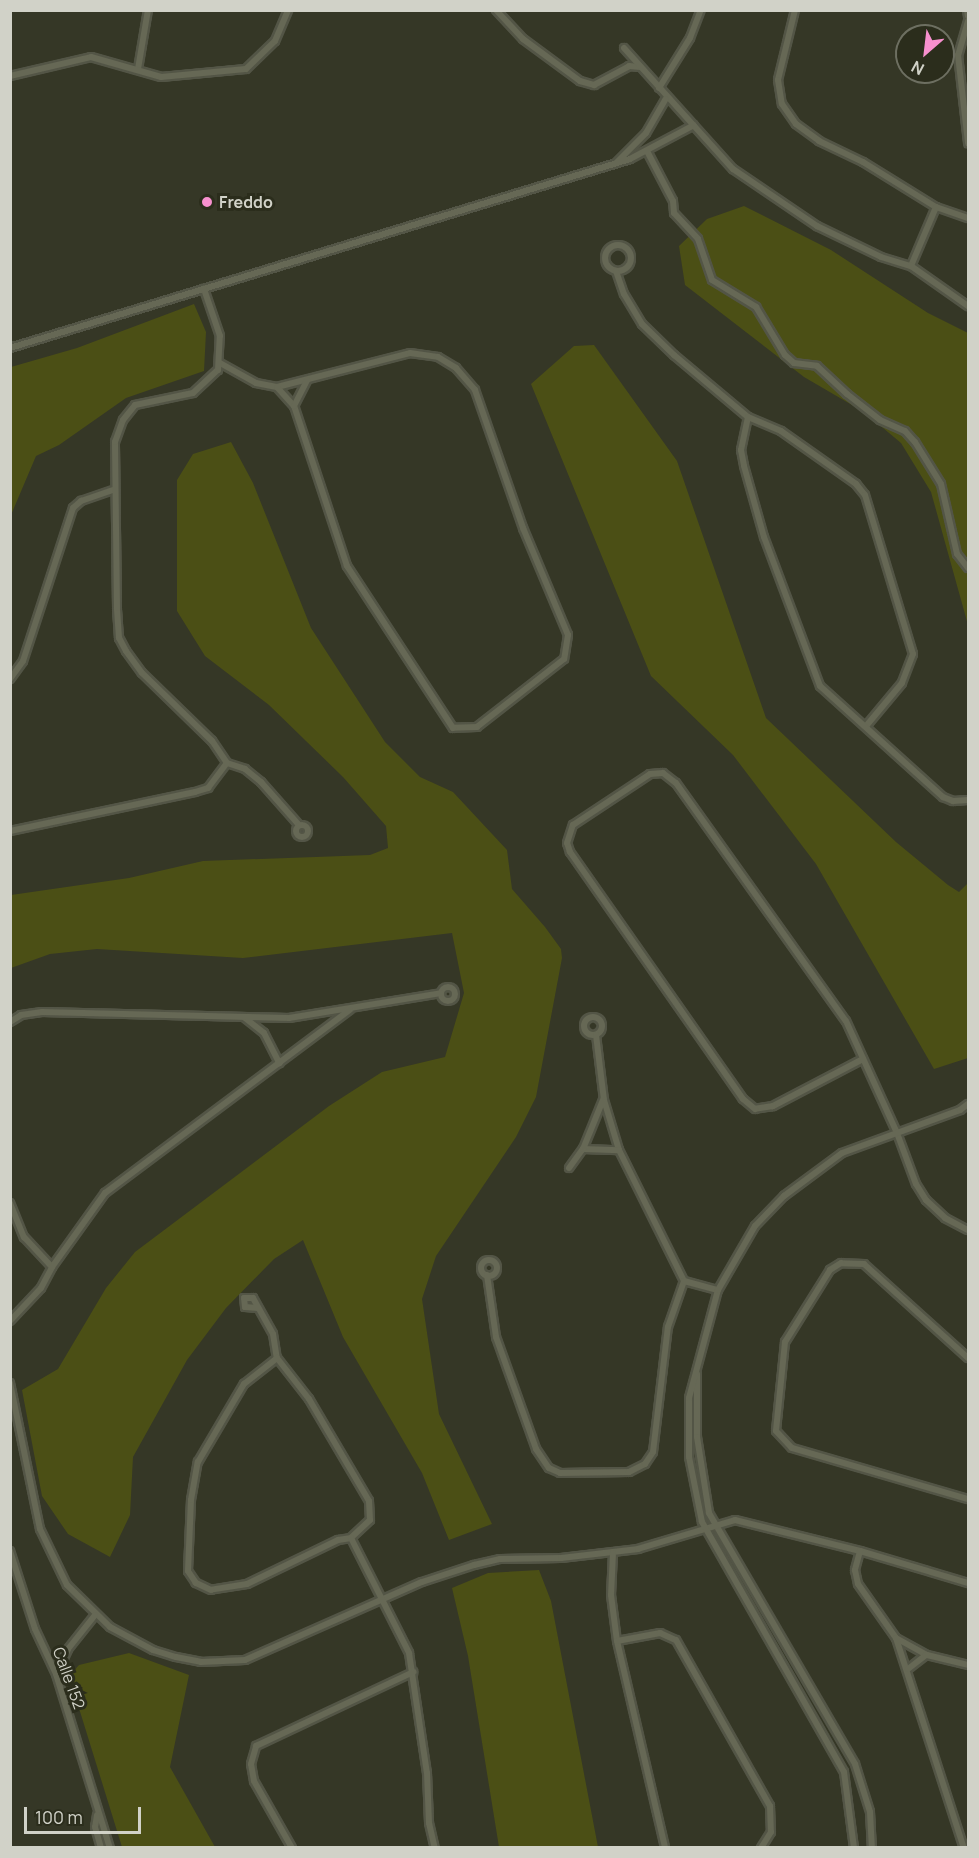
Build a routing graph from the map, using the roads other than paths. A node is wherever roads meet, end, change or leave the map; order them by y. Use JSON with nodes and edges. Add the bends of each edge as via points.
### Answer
{"nodes":[{"id":1,"x":148,"y":10,"type":"edge"},
{"id":2,"x":288,"y":10,"type":"edge"},
{"id":3,"x":496,"y":10,"type":"edge"},
{"id":4,"x":701,"y":10,"type":"edge"},
{"id":5,"x":795,"y":10,"type":"edge"},
{"id":6,"x":967,"y":10,"type":"edge"},
{"id":7,"x":969,"y":16,"type":"edge"},
{"id":8,"x":969,"y":21,"type":"edge"},
{"id":9,"x":624,"y":48,"type":"dead end"},
{"id":10,"x":641,"y":68,"type":"junction"},
{"id":11,"x":10,"y":69,"type":"edge"},
{"id":12,"x":138,"y":69,"type":"junction"},
{"id":13,"x":11,"y":76,"type":"edge"},
{"id":14,"x":659,"y":88,"type":"junction"},
{"id":15,"x":666,"y":99,"type":"junction"},
{"id":16,"x":694,"y":125,"type":"junction"},
{"id":17,"x":969,"y":143,"type":"edge"},
{"id":18,"x":648,"y":153,"type":"junction"},
{"id":19,"x":615,"y":163,"type":"junction"},
{"id":20,"x":936,"y":207,"type":"junction"},
{"id":21,"x":969,"y":218,"type":"edge"},
{"id":22,"x":911,"y":266,"type":"junction"},
{"id":23,"x":616,"y":271,"type":"junction"},
{"id":24,"x":204,"y":289,"type":"junction"},
{"id":25,"x":969,"y":306,"type":"edge"},
{"id":26,"x":10,"y":348,"type":"edge"},
{"id":27,"x":220,"y":363,"type":"junction"},
{"id":28,"x":307,"y":380,"type":"junction"},
{"id":29,"x":277,"y":387,"type":"junction"},
{"id":30,"x":294,"y":406,"type":"junction"},
{"id":31,"x":748,"y":417,"type":"junction"},
{"id":32,"x":115,"y":489,"type":"junction"},
{"id":33,"x":969,"y":568,"type":"edge"},
{"id":34,"x":10,"y":679,"type":"edge"},
{"id":35,"x":866,"y":726,"type":"junction"},
{"id":36,"x":227,"y":763,"type":"junction"},
{"id":37,"x":969,"y":800,"type":"edge"},
{"id":38,"x":299,"y":825,"type":"dead end"},
{"id":39,"x":10,"y":831,"type":"edge"},
{"id":40,"x":441,"y":993,"type":"dead end"},
{"id":41,"x":350,"y":1010,"type":"junction"},
{"id":42,"x":245,"y":1018,"type":"junction"},
{"id":43,"x":10,"y":1022,"type":"edge"},
{"id":44,"x":596,"y":1035,"type":"dead end"},
{"id":45,"x":863,"y":1059,"type":"junction"},
{"id":46,"x":279,"y":1063,"type":"junction"},
{"id":47,"x":604,"y":1100,"type":"junction"},
{"id":48,"x":969,"y":1104,"type":"edge"},
{"id":49,"x":897,"y":1133,"type":"junction"},
{"id":50,"x":583,"y":1149,"type":"junction"},
{"id":51,"x":619,"y":1150,"type":"junction"},
{"id":52,"x":569,"y":1168,"type":"dead end"},
{"id":53,"x":10,"y":1203,"type":"edge"},
{"id":54,"x":969,"y":1230,"type":"edge"},
{"id":55,"x":52,"y":1267,"type":"junction"},
{"id":56,"x":488,"y":1275,"type":"dead end"},
{"id":57,"x":684,"y":1281,"type":"junction"},
{"id":58,"x":718,"y":1290,"type":"junction"},
{"id":59,"x":258,"y":1308,"type":"dead end"},
{"id":60,"x":10,"y":1321,"type":"edge"},
{"id":61,"x":277,"y":1358,"type":"junction"},
{"id":62,"x":969,"y":1358,"type":"edge"},
{"id":63,"x":697,"y":1361,"type":"junction"},
{"id":64,"x":10,"y":1383,"type":"edge"},
{"id":65,"x":969,"y":1499,"type":"edge"},
{"id":66,"x":716,"y":1527,"type":"junction"},
{"id":67,"x":706,"y":1531,"type":"junction"},
{"id":68,"x":351,"y":1538,"type":"junction"},
{"id":69,"x":10,"y":1551,"type":"edge"},
{"id":70,"x":860,"y":1551,"type":"junction"},
{"id":71,"x":613,"y":1553,"type":"junction"},
{"id":72,"x":969,"y":1583,"type":"edge"},
{"id":73,"x":384,"y":1600,"type":"junction"},
{"id":74,"x":95,"y":1615,"type":"junction"},
{"id":75,"x":896,"y":1638,"type":"junction"},
{"id":76,"x":617,"y":1641,"type":"junction"},
{"id":77,"x":927,"y":1655,"type":"junction"},
{"id":78,"x":969,"y":1665,"type":"edge"},
{"id":79,"x":908,"y":1669,"type":"junction"},
{"id":80,"x":413,"y":1672,"type":"junction"},
{"id":81,"x":56,"y":1674,"type":"junction"},
{"id":82,"x":97,"y":1815,"type":"junction"},
{"id":83,"x":101,"y":1848,"type":"edge"},
{"id":84,"x":110,"y":1848,"type":"edge"},
{"id":85,"x":292,"y":1848,"type":"edge"},
{"id":86,"x":435,"y":1848,"type":"edge"},
{"id":87,"x":665,"y":1848,"type":"edge"},
{"id":88,"x":760,"y":1848,"type":"edge"},
{"id":89,"x":854,"y":1848,"type":"edge"},
{"id":90,"x":872,"y":1848,"type":"edge"},
{"id":91,"x":964,"y":1848,"type":"edge"}],
"edges":[{"from":1,"to":12,"type":"street"},
{"from":2,"to":12,"type":"street","via":[[275,41],[246,69],[175,78],[148,75]]},
{"from":3,"to":10,"type":"street","via":[[523,39],[580,81],[594,85],[629,66]]},
{"from":4,"to":14,"type":"street","via":[[690,38]]},
{"from":5,"to":20,"type":"street","via":[[778,80],[782,104],[796,124]]},
{"from":6,"to":7,"type":"street"},
{"from":8,"to":17,"type":"street","via":[[958,55]]},
{"from":9,"to":10,"type":"street"},
{"from":10,"to":14,"type":"street"},
{"from":11,"to":13,"type":"street"},
{"from":12,"to":13,"type":"street","via":[[109,59],[84,57]]},
{"from":14,"to":15,"type":"street"},
{"from":15,"to":16,"type":"street"},
{"from":15,"to":19,"type":"street","via":[[646,133]]},
{"from":16,"to":18,"type":"street"},
{"from":16,"to":22,"type":"street","via":[[733,169],[789,209],[856,245]]},
{"from":18,"to":19,"type":"street"},
{"from":18,"to":33,"type":"street","via":[[673,201],[674,213],[698,239],[712,280],[756,307],[794,363],[817,366],[847,394],[915,441],[941,484],[957,554]]},
{"from":19,"to":24,"type":"street"},
{"from":20,"to":21,"type":"street"},
{"from":20,"to":22,"type":"street"},
{"from":22,"to":25,"type":"street"},
{"from":23,"to":23,"type":"street","via":[[609,268],[605,256],[617,246],[625,248],[630,259],[627,267]]},
{"from":23,"to":31,"type":"street","via":[[642,324]]},
{"from":24,"to":26,"type":"street"},
{"from":24,"to":27,"type":"street","via":[[220,336]]},
{"from":27,"to":29,"type":"street","via":[[256,383]]},
{"from":27,"to":32,"type":"street","via":[[211,381],[193,393],[135,405],[123,420],[115,442]]},
{"from":28,"to":29,"type":"street"},
{"from":28,"to":30,"type":"street"},
{"from":28,"to":30,"type":"street","via":[[410,353],[438,357],[456,368],[475,390],[523,528],[568,635],[564,659],[477,727],[453,728],[342,557]]},
{"from":29,"to":30,"type":"street"},
{"from":31,"to":35,"type":"street","via":[[741,450],[744,466],[764,537],[806,654],[820,686]]},
{"from":31,"to":35,"type":"street","via":[[781,431],[856,484],[871,507],[913,654],[902,683]]},
{"from":32,"to":34,"type":"street","via":[[81,501],[73,508],[23,661]]},
{"from":32,"to":36,"type":"street","via":[[119,638],[142,673],[212,741]]},
{"from":35,"to":37,"type":"street","via":[[942,797]]},
{"from":36,"to":38,"type":"street","via":[[245,769],[261,782]]},
{"from":36,"to":39,"type":"street","via":[[208,788]]},
{"from":40,"to":41,"type":"street"},
{"from":41,"to":42,"type":"street","via":[[290,1018]]},
{"from":41,"to":46,"type":"street"},
{"from":42,"to":43,"type":"street","via":[[42,1012],[21,1015]]},
{"from":42,"to":46,"type":"street","via":[[264,1033]]},
{"from":44,"to":47,"type":"street"},
{"from":45,"to":45,"type":"street","via":[[773,1106],[755,1109],[743,1100],[570,852],[567,843],[573,825],[650,774],[663,773],[676,783],[822,981]]},
{"from":45,"to":49,"type":"street"},
{"from":46,"to":55,"type":"street","via":[[105,1193]]},
{"from":47,"to":50,"type":"street"},
{"from":47,"to":51,"type":"street"},
{"from":48,"to":49,"type":"street"},
{"from":49,"to":54,"type":"street","via":[[926,1200],[945,1218]]},
{"from":49,"to":58,"type":"street","via":[[842,1153],[784,1196],[755,1226]]},
{"from":50,"to":51,"type":"street"},
{"from":50,"to":52,"type":"street"},
{"from":51,"to":57,"type":"street"},
{"from":53,"to":55,"type":"street","via":[[24,1237]]},
{"from":55,"to":60,"type":"street","via":[[27,1307]]},
{"from":56,"to":57,"type":"street","via":[[496,1337],[536,1449],[549,1468],[560,1473],[629,1472],[645,1464],[653,1452],[668,1327]]},
{"from":57,"to":58,"type":"street"},
{"from":58,"to":63,"type":"street"},
{"from":59,"to":61,"type":"street","via":[[273,1334]]},
{"from":61,"to":68,"type":"street","via":[[309,1399],[369,1501],[370,1520]]},
{"from":61,"to":68,"type":"street","via":[[244,1384],[198,1462],[190,1500],[188,1571],[205,1588],[229,1589]]},
{"from":62,"to":65,"type":"street","via":[[864,1264],[841,1263],[830,1270],[785,1342],[777,1431],[792,1448]]},
{"from":63,"to":66,"type":"street","via":[[701,1470]]},
{"from":63,"to":67,"type":"street","via":[[687,1428],[695,1502]]},
{"from":64,"to":74,"type":"street","via":[[40,1529],[67,1585]]},
{"from":66,"to":67,"type":"street"},
{"from":66,"to":70,"type":"street","via":[[735,1520],[750,1522]]},
{"from":66,"to":90,"type":"street","via":[[855,1764],[870,1812]]},
{"from":67,"to":71,"type":"street"},
{"from":67,"to":89,"type":"street","via":[[844,1772]]},
{"from":68,"to":73,"type":"street"},
{"from":69,"to":81,"type":"street","name":"Calle 152","via":[[35,1629]]},
{"from":70,"to":72,"type":"street"},
{"from":70,"to":75,"type":"street","via":[[855,1570],[858,1584]]},
{"from":71,"to":73,"type":"street","via":[[500,1559],[422,1582]]},
{"from":71,"to":76,"type":"street","via":[[611,1595]]},
{"from":73,"to":74,"type":"street","via":[[254,1656],[223,1662],[201,1662],[153,1650]]},
{"from":73,"to":80,"type":"street"},
{"from":74,"to":81,"type":"street","via":[[68,1649]]},
{"from":75,"to":77,"type":"street"},
{"from":75,"to":79,"type":"street"},
{"from":76,"to":87,"type":"street"},
{"from":76,"to":88,"type":"street","via":[[660,1633],[676,1640],[770,1806],[771,1832]]},
{"from":77,"to":78,"type":"street"},
{"from":77,"to":79,"type":"street"},
{"from":79,"to":91,"type":"street"},
{"from":80,"to":85,"type":"street","via":[[256,1746],[251,1764],[254,1781]]},
{"from":80,"to":86,"type":"street"},
{"from":81,"to":82,"type":"street","name":"Calle 152"},
{"from":82,"to":83,"type":"street","name":"Calle 152","via":[[95,1827]]},
{"from":82,"to":84,"type":"street","name":"Calle 152"}]}
